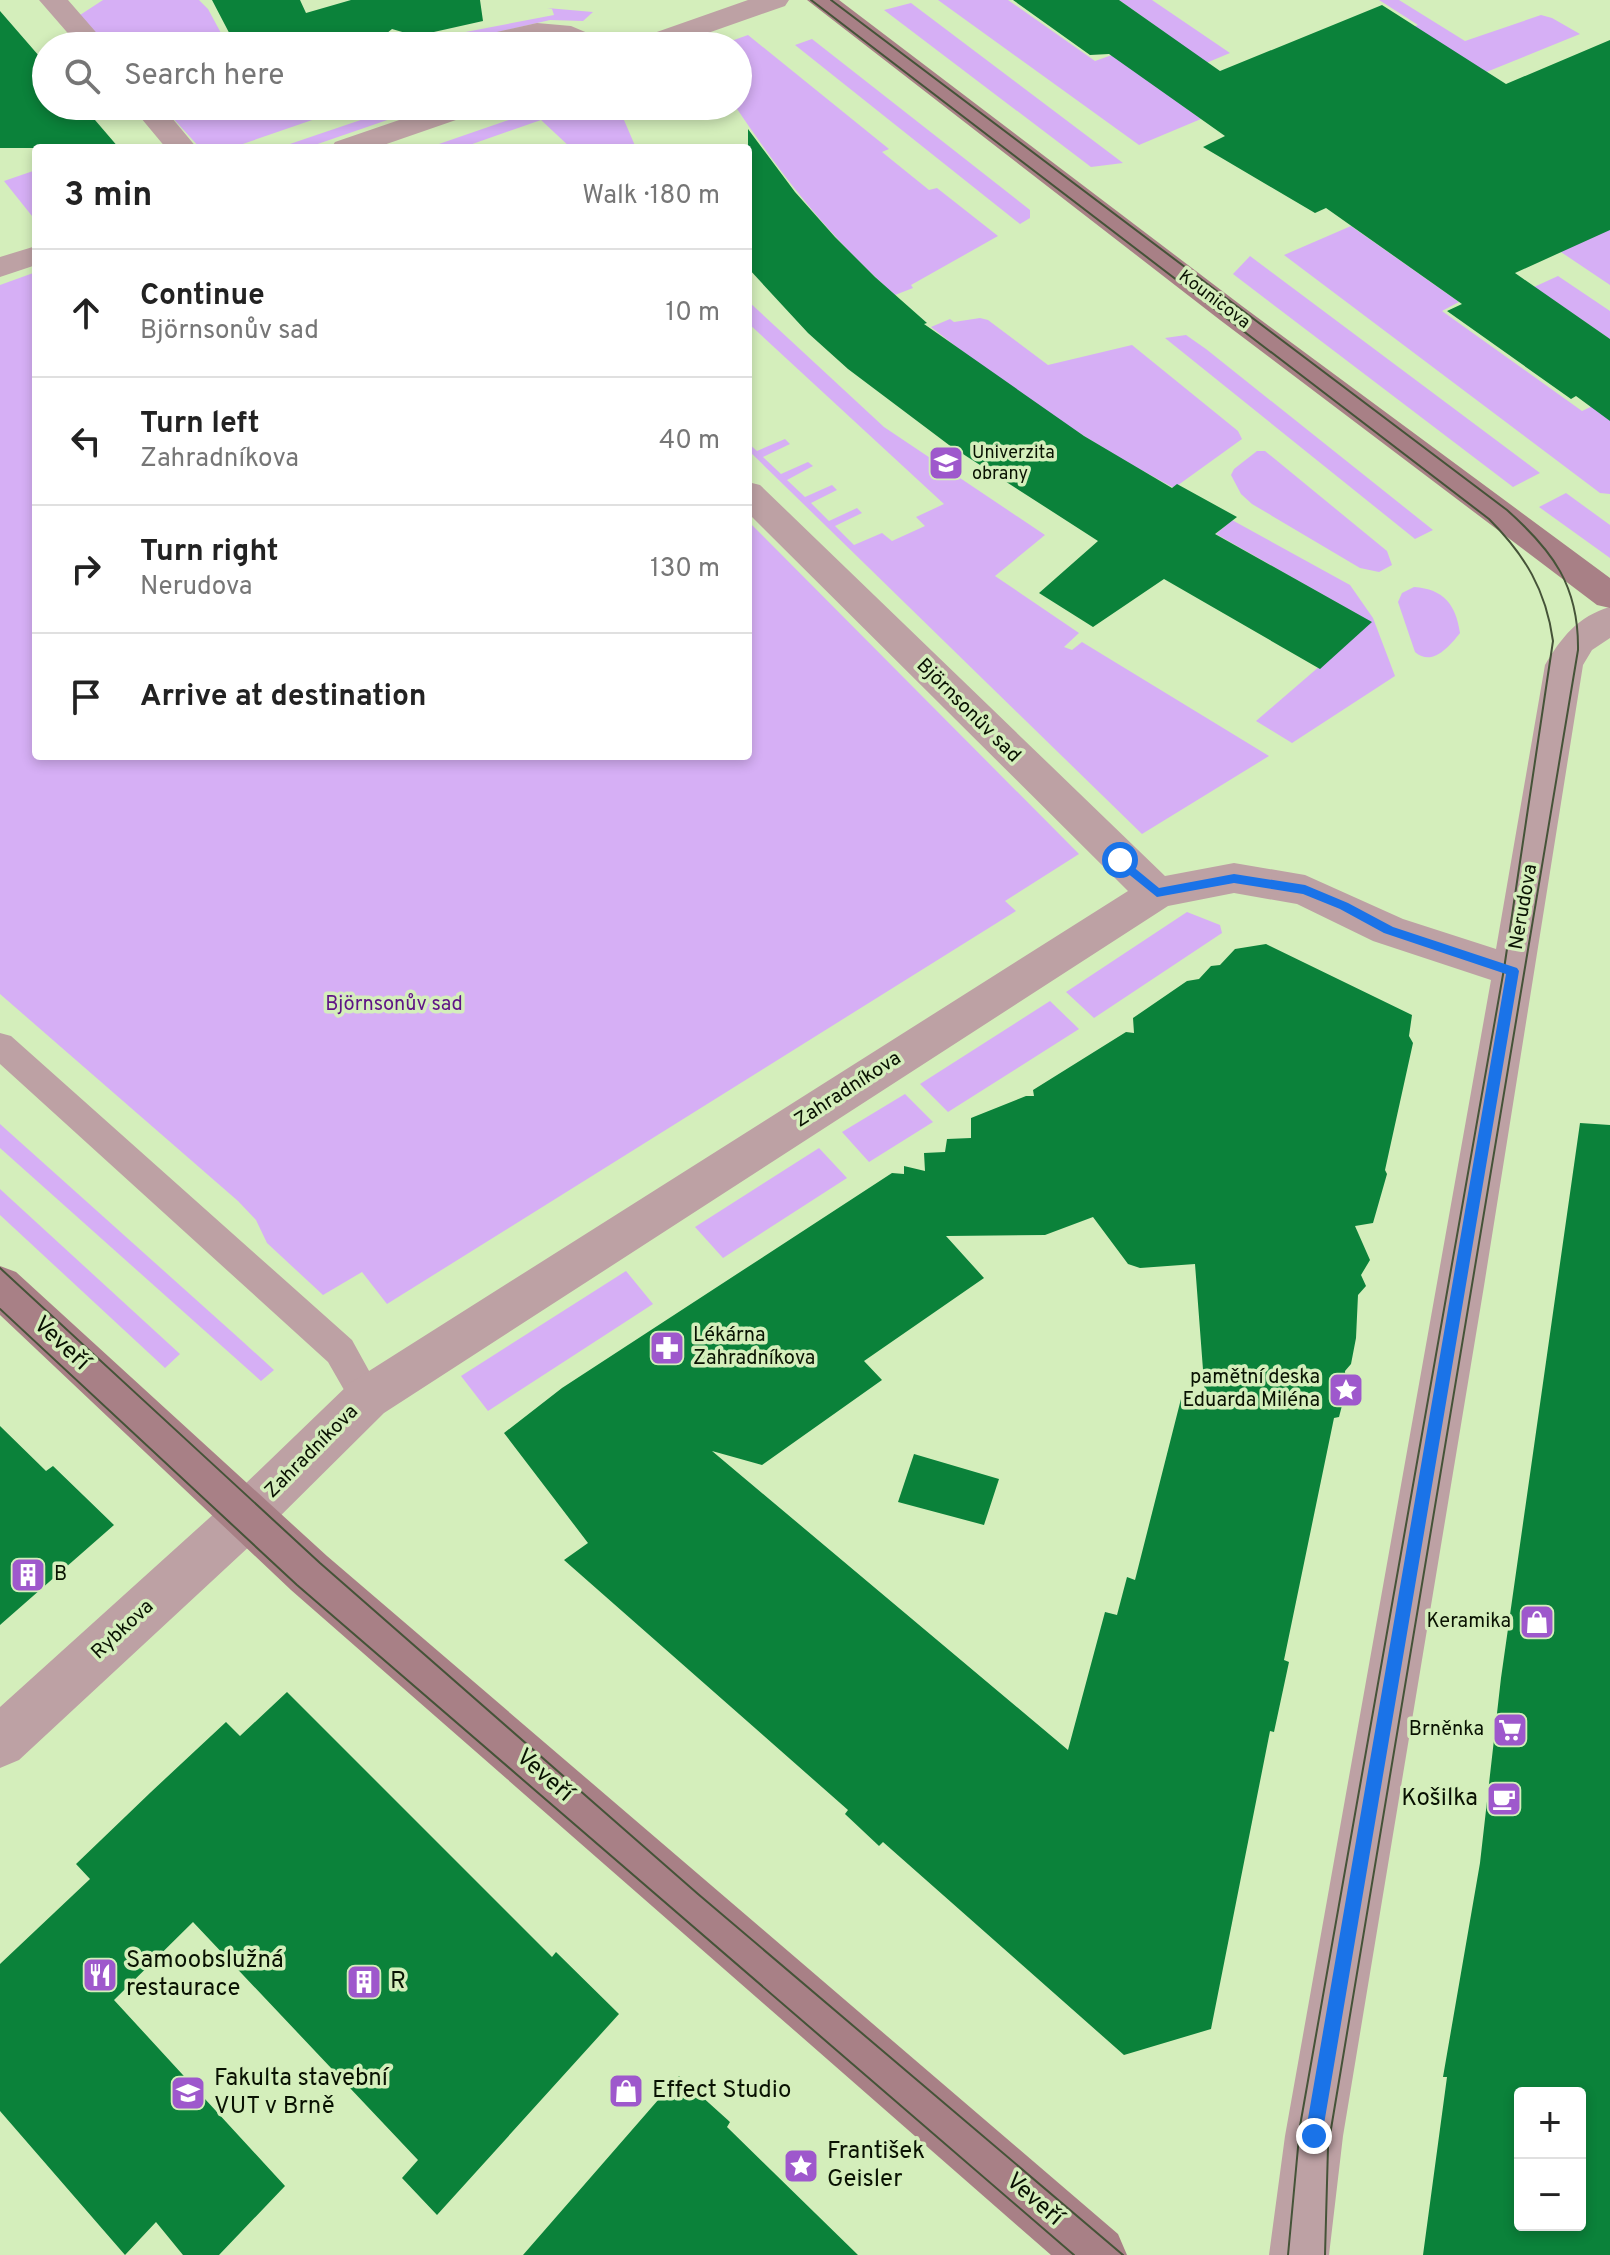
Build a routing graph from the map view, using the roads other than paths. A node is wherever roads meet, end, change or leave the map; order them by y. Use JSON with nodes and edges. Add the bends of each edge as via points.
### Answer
{"nodes":[{"id":1,"x":53,"y":0,"type":"edge"},
{"id":2,"x":775,"y":0,"type":"edge"},
{"id":3,"x":821,"y":0,"type":"edge"},
{"id":4,"x":82,"y":32,"type":"edge"},
{"id":5,"x":523,"y":32,"type":"edge"},
{"id":6,"x":569,"y":32,"type":"edge"},
{"id":7,"x":684,"y":32,"type":"edge"},
{"id":8,"x":158,"y":120,"type":"edge"},
{"id":9,"x":439,"y":120,"type":"edge"},
{"id":10,"x":394,"y":141,"type":"edge"},
{"id":11,"x":179,"y":144,"type":"edge"},
{"id":12,"x":373,"y":144,"type":"edge"},
{"id":13,"x":32,"y":256,"type":"edge"},
{"id":14,"x":0,"y":267,"type":"edge"},
{"id":15,"x":752,"y":497,"type":"edge"},
{"id":16,"x":1610,"y":596,"type":"edge"},
{"id":17,"x":1610,"y":620,"type":"edge"},
{"id":18,"x":1157,"y":893,"type":"junction"},
{"id":19,"x":1513,"y":971,"type":"junction"},
{"id":20,"x":0,"y":1045,"type":"edge"},
{"id":21,"x":0,"y":1286,"type":"edge"},
{"id":22,"x":367,"y":1398,"type":"junction"},
{"id":23,"x":246,"y":1516,"type":"junction"},
{"id":24,"x":0,"y":1742,"type":"edge"},
{"id":25,"x":1097,"y":2255,"type":"edge"},
{"id":26,"x":1299,"y":2255,"type":"edge"}],
"edges":[{"from":1,"to":4,"type":"street"},
{"from":2,"to":7,"type":"street"},
{"from":3,"to":16,"type":"street","name":"Kounicova"},
{"from":5,"to":6,"type":"lane"},
{"from":8,"to":11,"type":"street"},
{"from":9,"to":10,"type":"street"},
{"from":10,"to":12,"type":"street"},
{"from":13,"to":14,"type":"street"},
{"from":15,"to":18,"type":"street","name":"Björnsonův sad"},
{"from":17,"to":19,"type":"street","name":"Nerudova","via":[[1579,641],[1564,665]]},
{"from":18,"to":19,"type":"street","name":"Zahradníkova","via":[[1234,878],[1305,890],[1388,930]]},
{"from":18,"to":22,"type":"street","name":"Zahradníkova"},
{"from":19,"to":26,"type":"street","name":"Nerudova","via":[[1314,2136]]},
{"from":20,"to":22,"type":"lane","via":[[340,1351]]},
{"from":21,"to":23,"type":"street","name":"Veveří"},
{"from":22,"to":23,"type":"street","name":"Zahradníkova"},
{"from":23,"to":24,"type":"street","name":"Rybkova"},
{"from":23,"to":25,"type":"street","name":"Veveří"}]}
